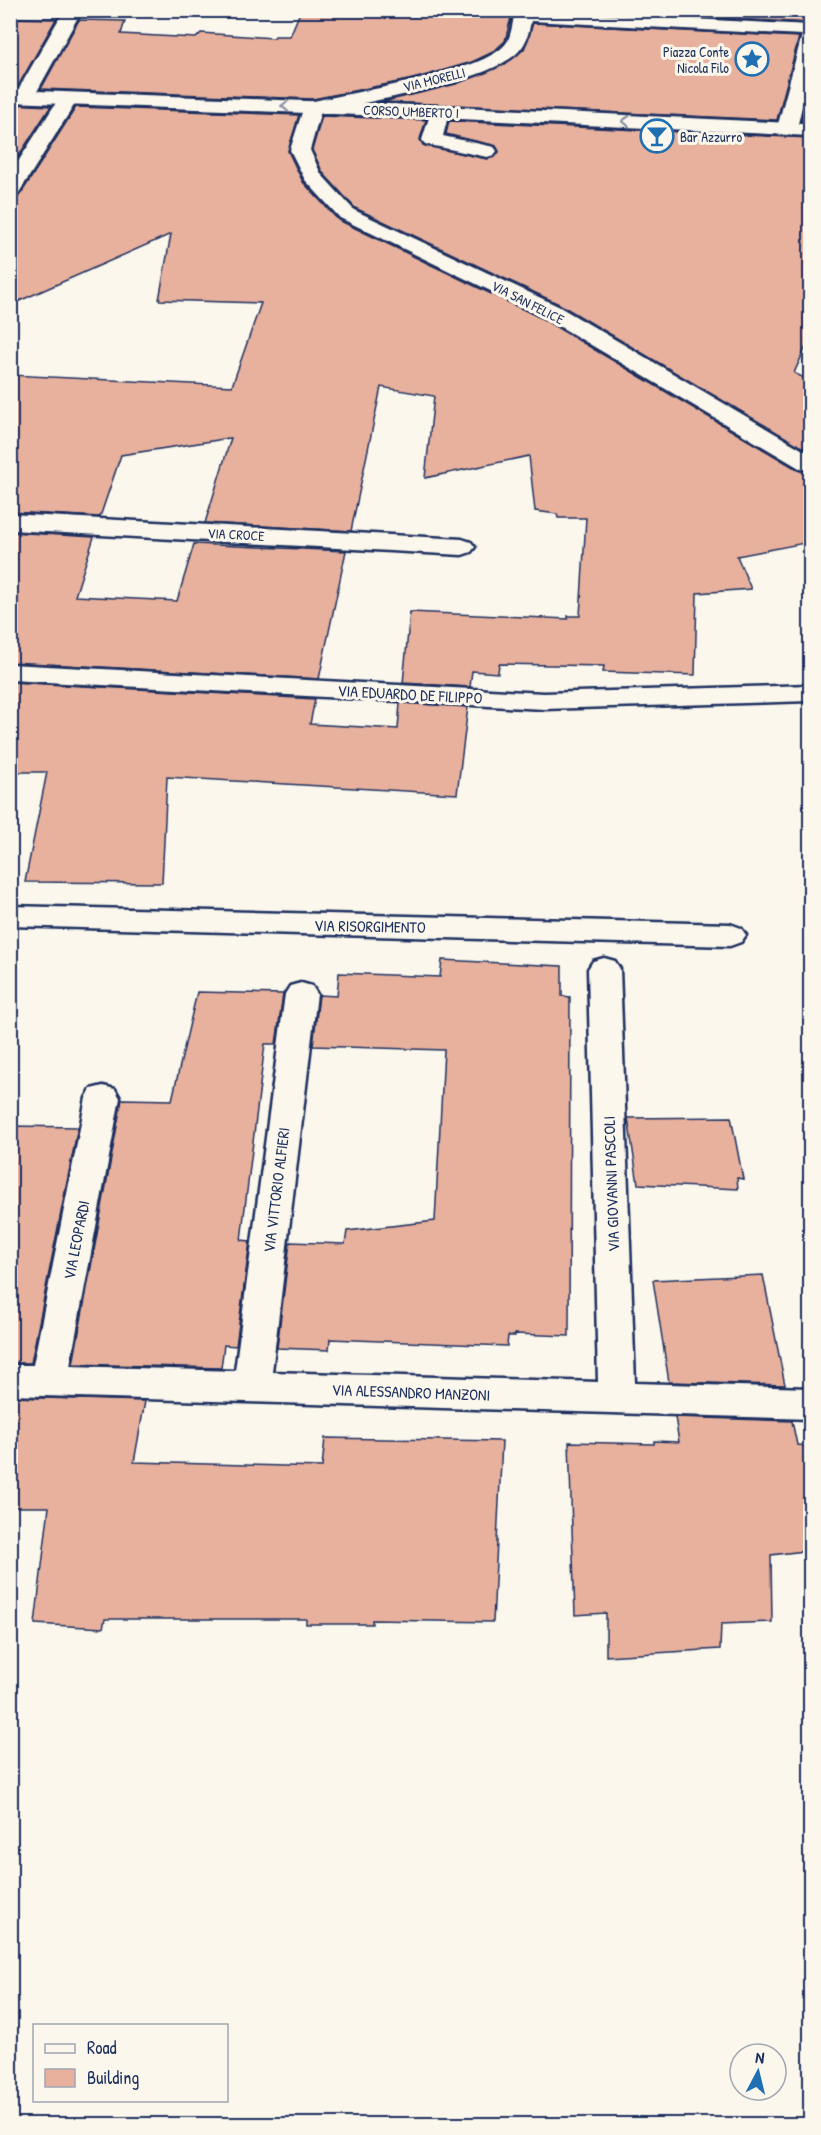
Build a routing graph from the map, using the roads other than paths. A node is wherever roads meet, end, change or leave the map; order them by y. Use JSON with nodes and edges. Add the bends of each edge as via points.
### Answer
{"nodes":[{"id":1,"x":524,"y":13,"type":"edge"},
{"id":2,"x":69,"y":17,"type":"dead end"},
{"id":3,"x":810,"y":30,"type":"edge"},
{"id":4,"x":810,"y":37,"type":"edge"},
{"id":5,"x":17,"y":96,"type":"edge"},
{"id":6,"x":68,"y":99,"type":"junction"},
{"id":7,"x":312,"y":107,"type":"junction"},
{"id":8,"x":439,"y":112,"type":"junction"},
{"id":9,"x":788,"y":128,"type":"junction"},
{"id":10,"x":810,"y":130,"type":"edge"},
{"id":11,"x":487,"y":151,"type":"dead end"},
{"id":12,"x":10,"y":191,"type":"edge"},
{"id":13,"x":809,"y":462,"type":"edge"},
{"id":14,"x":10,"y":522,"type":"edge"},
{"id":15,"x":462,"y":547,"type":"dead end"},
{"id":16,"x":10,"y":672,"type":"edge"},
{"id":17,"x":810,"y":693,"type":"edge"},
{"id":18,"x":10,"y":916,"type":"edge"},
{"id":19,"x":730,"y":935,"type":"dead end"},
{"id":20,"x":604,"y":969,"type":"dead end"},
{"id":21,"x":301,"y":993,"type":"dead end"},
{"id":22,"x":103,"y":1098,"type":"dead end"},
{"id":23,"x":10,"y":1380,"type":"edge"},
{"id":24,"x":49,"y":1381,"type":"junction"},
{"id":25,"x":252,"y":1387,"type":"junction"},
{"id":26,"x":617,"y":1398,"type":"junction"},
{"id":27,"x":810,"y":1404,"type":"edge"}],
"edges":[{"from":1,"to":3,"type":"street"},
{"from":1,"to":7,"type":"street","name":"VIA MORELLI","via":[[514,47],[497,60],[458,74]]},
{"from":2,"to":5,"type":"street"},
{"from":4,"to":9,"type":"street"},
{"from":5,"to":6,"type":"street","name":"CORSO UMBERTO I"},
{"from":7,"to":6,"type":"street","name":"CORSO UMBERTO I","one_way":true},
{"from":6,"to":12,"type":"street"},
{"from":7,"to":8,"type":"street","name":"CORSO UMBERTO I"},
{"from":7,"to":13,"type":"street","name":"VIA SAN FELICE","via":[[300,150],[312,176],[347,214],[550,311]]},
{"from":9,"to":8,"type":"street","name":"CORSO UMBERTO I","one_way":true},
{"from":8,"to":11,"type":"street","via":[[432,140]]},
{"from":9,"to":10,"type":"street","name":"CORSO UMBERTO I"},
{"from":14,"to":15,"type":"street","name":"VIA CROCE"},
{"from":16,"to":17,"type":"street","name":"VIA EDUARDO DE FILIPPO","via":[[544,701]]},
{"from":18,"to":19,"type":"street","name":"VIA RISORGIMENTO"},
{"from":20,"to":26,"type":"street","name":"VIA GIOVANNI PASCOLI"},
{"from":21,"to":25,"type":"street","name":"VIA VITTORIO ALFIERI"},
{"from":22,"to":24,"type":"street","name":"VIA LEOPARDI"},
{"from":23,"to":24,"type":"street","name":"VIA ALESSANDRO MANZONI"},
{"from":24,"to":25,"type":"street","name":"VIA ALESSANDRO MANZONI"},
{"from":25,"to":26,"type":"street","name":"VIA ALESSANDRO MANZONI"},
{"from":26,"to":27,"type":"street","name":"VIA ALESSANDRO MANZONI"}]}
